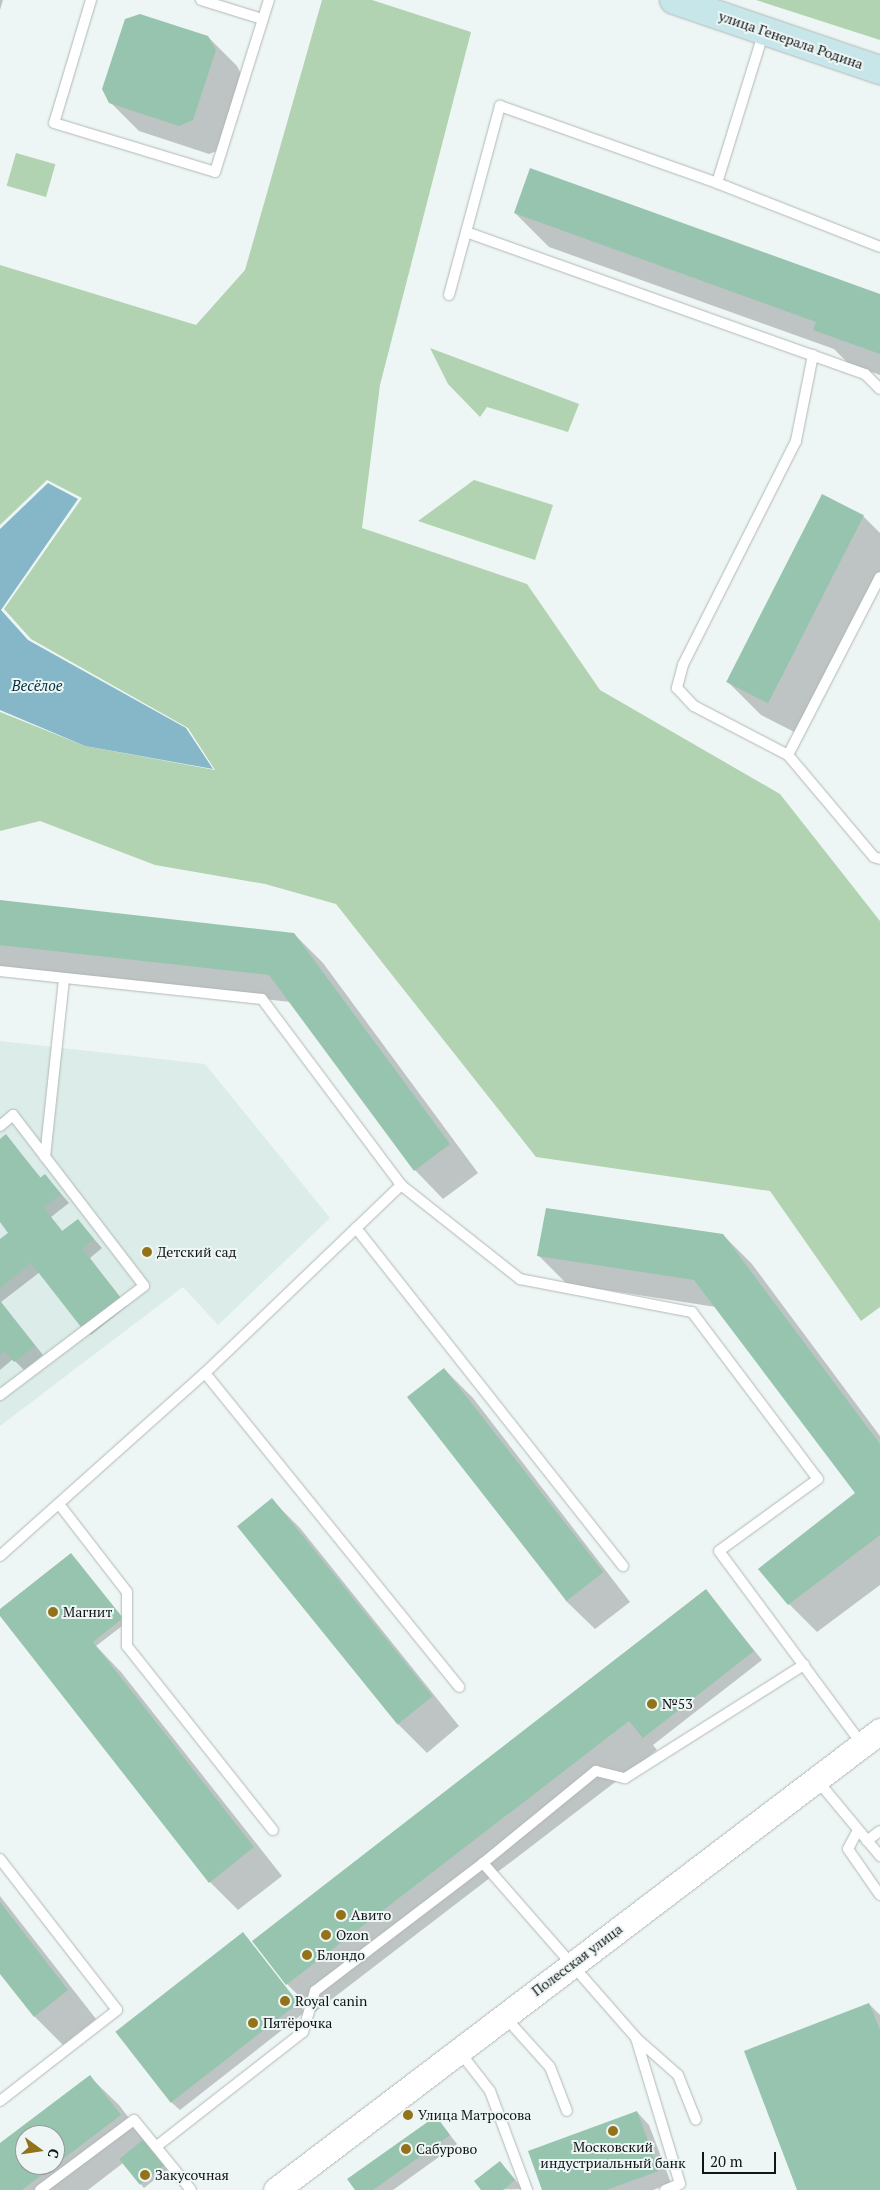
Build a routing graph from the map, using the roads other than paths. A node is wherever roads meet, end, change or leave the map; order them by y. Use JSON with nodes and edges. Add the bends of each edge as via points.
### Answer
{"nodes":[{"id":1,"x":91,"y":0,"type":"edge"},
{"id":2,"x":201,"y":0,"type":"edge"},
{"id":3,"x":269,"y":0,"type":"edge"},
{"id":4,"x":674,"y":0,"type":"edge"},
{"id":5,"x":262,"y":19,"type":"junction"},
{"id":6,"x":764,"y":30,"type":"junction"},
{"id":7,"x":880,"y":70,"type":"edge"},
{"id":8,"x":718,"y":183,"type":"junction"},
{"id":9,"x":466,"y":232,"type":"junction"},
{"id":10,"x":880,"y":247,"type":"edge"},
{"id":11,"x":449,"y":296,"type":"dead end"},
{"id":12,"x":812,"y":355,"type":"junction"},
{"id":13,"x":880,"y":389,"type":"edge"},
{"id":14,"x":880,"y":577,"type":"edge"},
{"id":15,"x":788,"y":755,"type":"junction"},
{"id":16,"x":880,"y":859,"type":"edge"},
{"id":17,"x":0,"y":971,"type":"edge"},
{"id":18,"x":64,"y":980,"type":"junction"},
{"id":19,"x":0,"y":1126,"type":"edge"},
{"id":20,"x":45,"y":1157,"type":"junction"},
{"id":21,"x":401,"y":1185,"type":"junction"},
{"id":22,"x":356,"y":1228,"type":"junction"},
{"id":23,"x":205,"y":1373,"type":"junction"},
{"id":24,"x":0,"y":1395,"type":"edge"},
{"id":25,"x":59,"y":1504,"type":"junction"},
{"id":26,"x":0,"y":1556,"type":"edge"},
{"id":27,"x":623,"y":1566,"type":"dead end"},
{"id":28,"x":804,"y":1665,"type":"junction"},
{"id":29,"x":459,"y":1687,"type":"dead end"},
{"id":30,"x":871,"y":1738,"type":"edge"},
{"id":31,"x":817,"y":1780,"type":"junction"},
{"id":32,"x":273,"y":1830,"type":"dead end"},
{"id":33,"x":858,"y":1830,"type":"junction"},
{"id":34,"x":880,"y":1830,"type":"edge"},
{"id":35,"x":867,"y":1841,"type":"junction"},
{"id":36,"x":880,"y":1856,"type":"edge"},
{"id":37,"x":0,"y":1859,"type":"edge"},
{"id":38,"x":483,"y":1863,"type":"junction"},
{"id":39,"x":880,"y":1895,"type":"edge"},
{"id":40,"x":570,"y":1964,"type":"junction"},
{"id":41,"x":505,"y":2016,"type":"junction"},
{"id":42,"x":636,"y":2038,"type":"junction"},
{"id":43,"x":459,"y":2052,"type":"junction"},
{"id":44,"x":0,"y":2101,"type":"edge"},
{"id":45,"x":567,"y":2111,"type":"dead end"},
{"id":46,"x":696,"y":2120,"type":"dead end"},
{"id":47,"x":157,"y":2146,"type":"junction"},
{"id":48,"x":284,"y":2188,"type":"edge"},
{"id":49,"x":40,"y":2190,"type":"edge"},
{"id":50,"x":191,"y":2190,"type":"edge"},
{"id":51,"x":527,"y":2190,"type":"edge"},
{"id":52,"x":665,"y":2190,"type":"edge"}],
"edges":[{"from":1,"to":5,"type":"lane","via":[[54,123],[215,172]]},
{"from":2,"to":5,"type":"lane"},
{"from":3,"to":5,"type":"lane"},
{"from":4,"to":6,"type":"main road","name":"улица Генерала Родина"},
{"from":6,"to":7,"type":"main road","name":"улица Генерала Родина"},
{"from":6,"to":8,"type":"lane"},
{"from":8,"to":9,"type":"lane","via":[[500,106]]},
{"from":8,"to":10,"type":"lane"},
{"from":9,"to":11,"type":"lane"},
{"from":9,"to":12,"type":"lane"},
{"from":12,"to":13,"type":"lane","via":[[865,374]]},
{"from":12,"to":15,"type":"lane","via":[[796,441],[683,665],[677,688],[694,706]]},
{"from":14,"to":15,"type":"lane"},
{"from":15,"to":16,"type":"lane","via":[[874,857]]},
{"from":17,"to":18,"type":"lane"},
{"from":18,"to":20,"type":"lane"},
{"from":18,"to":21,"type":"lane","via":[[262,999]]},
{"from":19,"to":20,"type":"lane","via":[[13,1116]]},
{"from":20,"to":24,"type":"lane","via":[[144,1286]]},
{"from":21,"to":22,"type":"lane"},
{"from":21,"to":28,"type":"lane","via":[[520,1279],[692,1312],[818,1479],[720,1551]]},
{"from":22,"to":23,"type":"lane"},
{"from":22,"to":27,"type":"lane"},
{"from":23,"to":25,"type":"lane"},
{"from":23,"to":29,"type":"lane"},
{"from":25,"to":26,"type":"lane"},
{"from":25,"to":32,"type":"lane","via":[[127,1592],[127,1646]]},
{"from":28,"to":30,"type":"lane"},
{"from":28,"to":38,"type":"lane","via":[[625,1778],[596,1771]]},
{"from":30,"to":31,"type":"street","name":"Полесская улица"},
{"from":31,"to":33,"type":"lane"},
{"from":31,"to":40,"type":"street","name":"Полесская улица"},
{"from":33,"to":35,"type":"lane"},
{"from":33,"to":39,"type":"lane","via":[[848,1849]]},
{"from":34,"to":35,"type":"lane"},
{"from":35,"to":36,"type":"lane"},
{"from":37,"to":44,"type":"lane","via":[[117,2010]]},
{"from":38,"to":40,"type":"lane"},
{"from":38,"to":47,"type":"lane","via":[[316,1991],[303,2032]]},
{"from":40,"to":41,"type":"street","name":"Полесская улица"},
{"from":40,"to":42,"type":"lane"},
{"from":41,"to":43,"type":"street","name":"Полесская улица"},
{"from":41,"to":45,"type":"lane","via":[[550,2067]]},
{"from":42,"to":46,"type":"lane","via":[[678,2076]]},
{"from":42,"to":52,"type":"lane","via":[[680,2184]]},
{"from":43,"to":48,"type":"street","name":"Полесская улица"},
{"from":43,"to":51,"type":"lane","via":[[490,2091]]},
{"from":47,"to":49,"type":"lane","via":[[134,2120]]},
{"from":47,"to":50,"type":"lane"}]}
